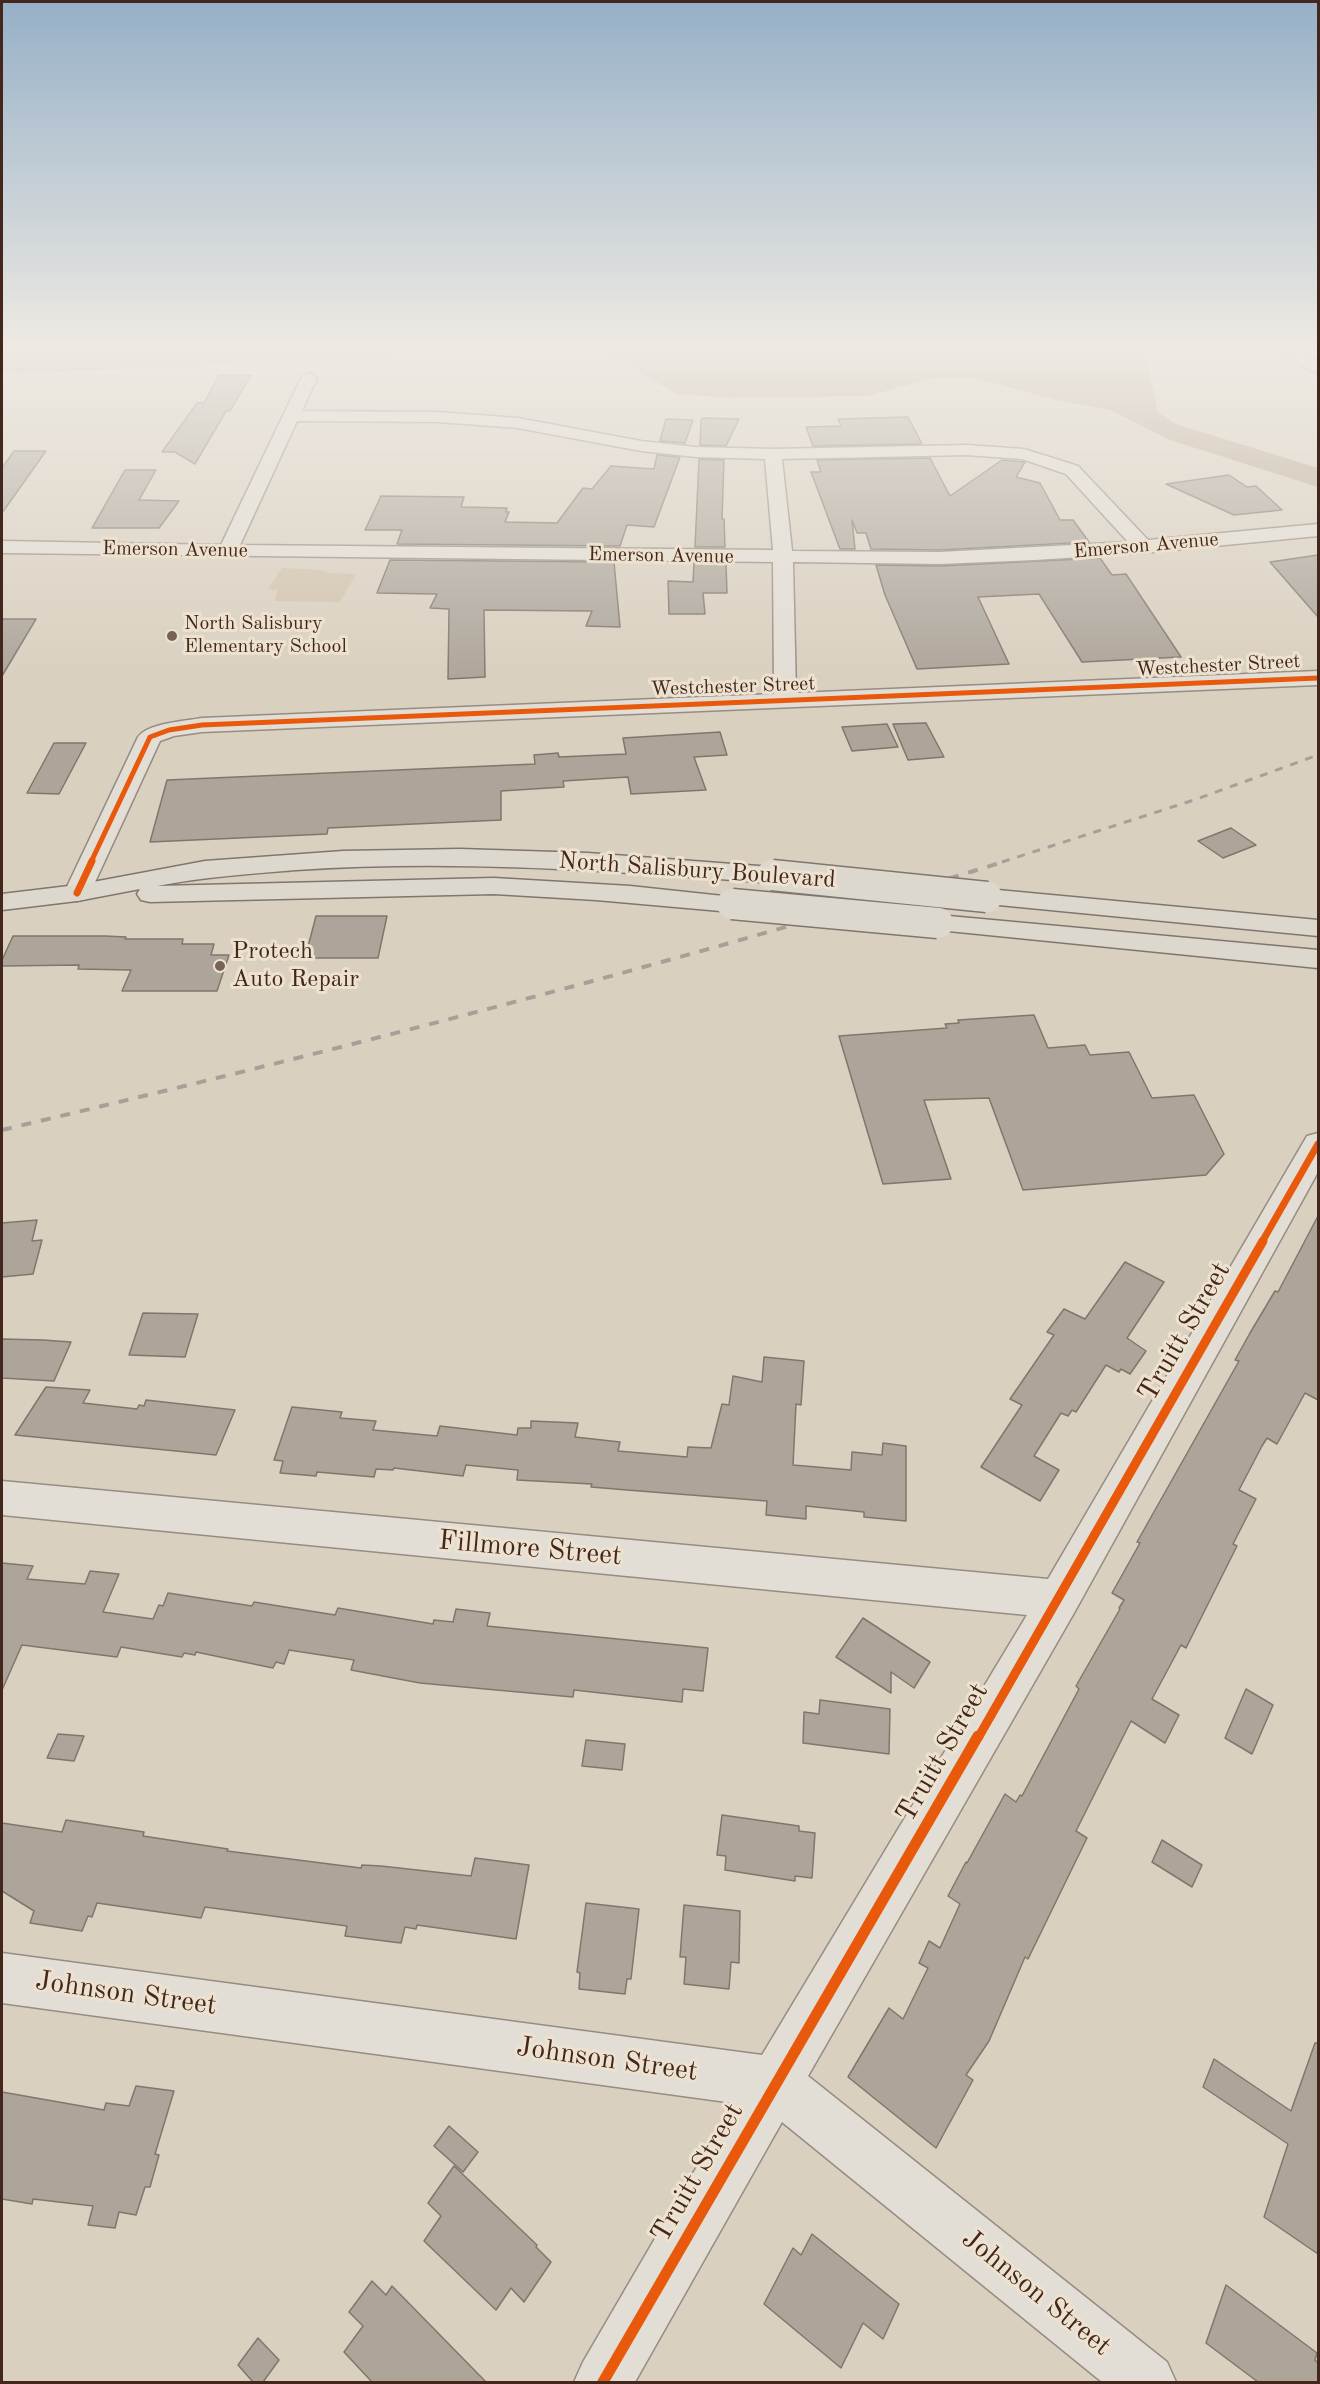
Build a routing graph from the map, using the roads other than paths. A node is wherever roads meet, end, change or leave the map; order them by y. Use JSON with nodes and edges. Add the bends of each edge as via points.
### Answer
{"nodes":[{"id":1,"x":271,"y":459,"type":"edge"},
{"id":2,"x":773,"y":459,"type":"edge"},
{"id":3,"x":1040,"y":459,"type":"edge"},
{"id":4,"x":1318,"y":530,"type":"edge"},
{"id":5,"x":2,"y":547,"type":"edge"},
{"id":6,"x":1143,"y":547,"type":"junction"},
{"id":7,"x":228,"y":551,"type":"junction"},
{"id":8,"x":783,"y":557,"type":"junction"},
{"id":9,"x":1318,"y":678,"type":"edge"},
{"id":10,"x":785,"y":702,"type":"junction"},
{"id":11,"x":77,"y":893,"type":"junction"},
{"id":12,"x":2,"y":902,"type":"edge"},
{"id":13,"x":1318,"y":928,"type":"edge"},
{"id":14,"x":1318,"y":959,"type":"edge"},
{"id":15,"x":1318,"y":1144,"type":"edge"},
{"id":16,"x":2,"y":1498,"type":"edge"},
{"id":17,"x":1059,"y":1599,"type":"junction"},
{"id":18,"x":2,"y":1978,"type":"edge"},
{"id":19,"x":775,"y":2083,"type":"junction"},
{"id":20,"x":603,"y":2382,"type":"edge"},
{"id":21,"x":1147,"y":2382,"type":"edge"}],
"edges":[{"from":1,"to":7,"type":"street"},
{"from":2,"to":8,"type":"street"},
{"from":3,"to":6,"type":"street","via":[[1072,470]]},
{"from":4,"to":6,"type":"street","name":"Emerson Avenue"},
{"from":5,"to":7,"type":"street","name":"Emerson Avenue"},
{"from":6,"to":8,"type":"street","name":"Emerson Avenue","via":[[1014,556]]},
{"from":7,"to":8,"type":"street","name":"Emerson Avenue"},
{"from":8,"to":10,"type":"street"},
{"from":9,"to":10,"type":"street","name":"Westchester Street"},
{"from":10,"to":11,"type":"street","name":"Westchester Street","via":[[202,725],[169,730],[150,737]]},
{"from":11,"to":12,"type":"main road","name":"North Salisbury Boulevard"},
{"from":11,"to":13,"type":"main road","name":"North Salisbury Boulevard","bridge":true,"via":[[205,869],[343,859],[460,857],[588,861],[772,875]]},
{"from":11,"to":14,"type":"main road","name":"North Salisbury Boulevard","bridge":true,"via":[[203,895],[346,887],[461,886],[586,890]]},
{"from":15,"to":17,"type":"street","name":"Truitt Street"},
{"from":16,"to":17,"type":"street","name":"Fillmore Street"},
{"from":17,"to":19,"type":"street","name":"Truitt Street"},
{"from":18,"to":19,"type":"street","name":"Johnson Street"},
{"from":19,"to":20,"type":"street","name":"Truitt Street"},
{"from":19,"to":21,"type":"street","name":"Johnson Street"}]}
